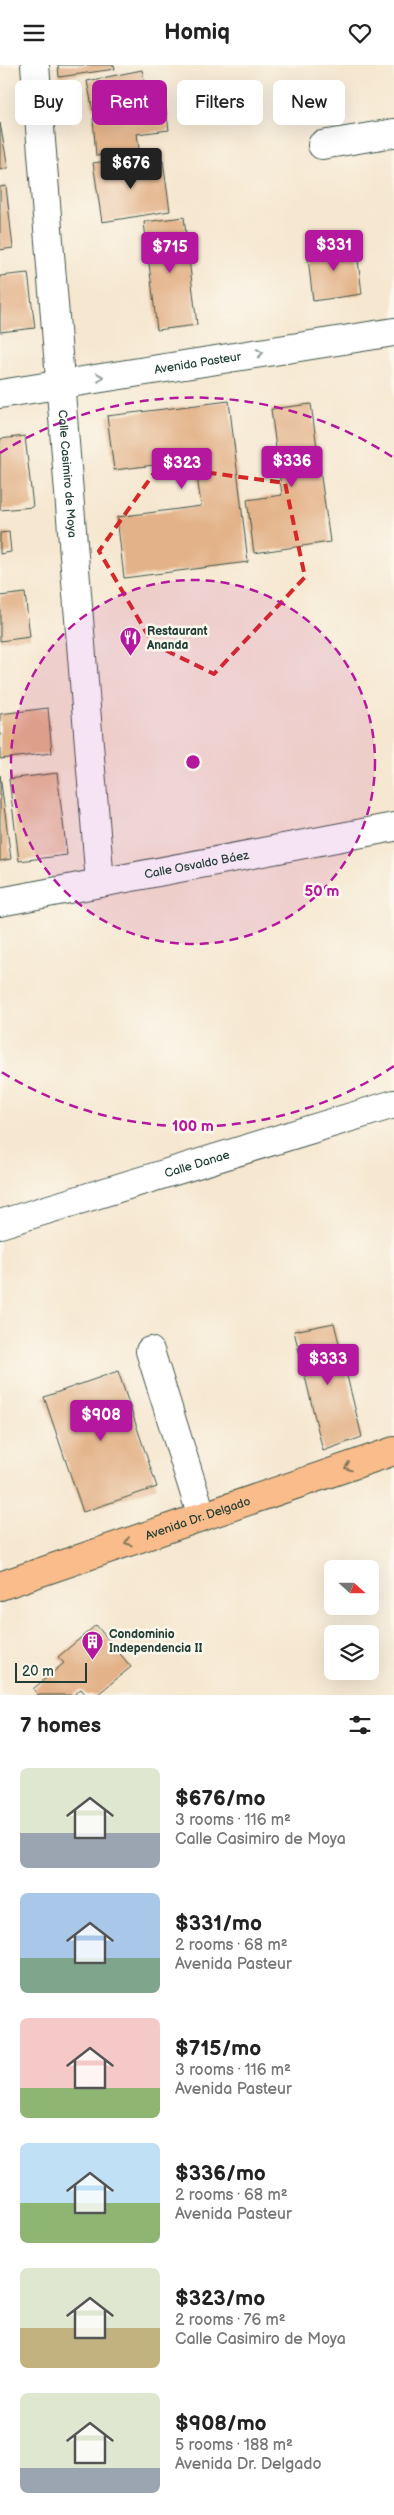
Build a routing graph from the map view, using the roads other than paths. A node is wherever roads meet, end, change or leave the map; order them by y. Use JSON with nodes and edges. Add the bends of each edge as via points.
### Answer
{"nodes":[{"id":1,"x":35,"y":65,"type":"edge"},
{"id":2,"x":394,"y":133,"type":"edge"},
{"id":3,"x":322,"y":145,"type":"dead end"},
{"id":4,"x":394,"y":332,"type":"edge"},
{"id":5,"x":60,"y":383,"type":"junction"},
{"id":6,"x":0,"y":394,"type":"edge"},
{"id":7,"x":394,"y":827,"type":"edge"},
{"id":8,"x":100,"y":883,"type":"junction"},
{"id":9,"x":0,"y":902,"type":"edge"},
{"id":10,"x":394,"y":1104,"type":"edge"},
{"id":11,"x":0,"y":1224,"type":"edge"},
{"id":12,"x":150,"y":1351,"type":"dead end"},
{"id":13,"x":394,"y":1451,"type":"edge"},
{"id":14,"x":202,"y":1517,"type":"junction"},
{"id":15,"x":0,"y":1585,"type":"edge"}],
"edges":[{"from":1,"to":5,"type":"street","name":"Calle Casimiro de Moya"},
{"from":2,"to":3,"type":"street"},
{"from":5,"to":4,"type":"street","name":"Avenida Pasteur","one_way":true},
{"from":5,"to":6,"type":"street","name":"Avenida Pasteur"},
{"from":5,"to":8,"type":"street","name":"Calle Casimiro de Moya"},
{"from":7,"to":8,"type":"street","name":"Calle Osvaldo Báez"},
{"from":8,"to":9,"type":"street","name":"Calle Osvaldo Báez"},
{"from":10,"to":11,"type":"street","name":"Calle Danae"},
{"from":12,"to":14,"type":"street"},
{"from":13,"to":14,"type":"main road","name":"Avenida Dr. Delgado","one_way":true},
{"from":14,"to":15,"type":"main road","name":"Avenida Dr. Delgado","one_way":true}]}
